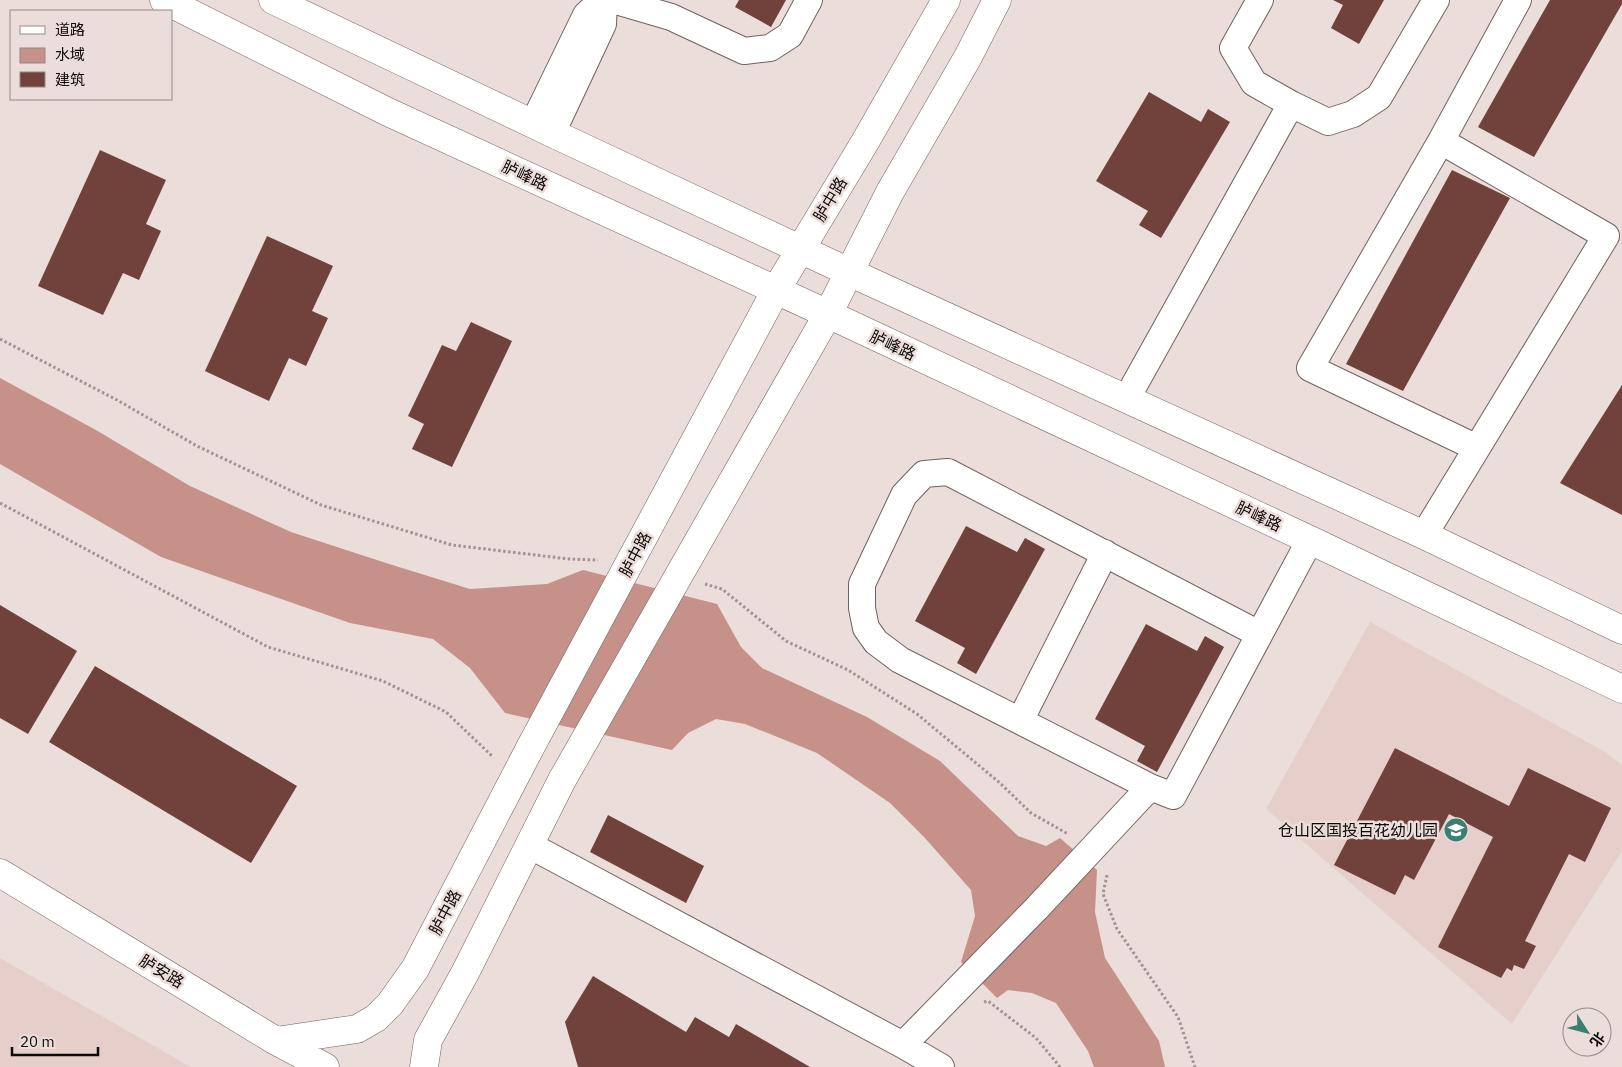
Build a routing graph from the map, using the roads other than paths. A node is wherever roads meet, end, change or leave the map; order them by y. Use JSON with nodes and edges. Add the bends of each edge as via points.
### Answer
{"nodes":[{"id":1,"x":164,"y":0,"type":"edge"},
{"id":2,"x":273,"y":0,"type":"edge"},
{"id":3,"x":603,"y":0,"type":"edge"},
{"id":4,"x":613,"y":0,"type":"edge"},
{"id":5,"x":809,"y":0,"type":"edge"},
{"id":6,"x":946,"y":0,"type":"edge"},
{"id":7,"x":997,"y":0,"type":"edge"},
{"id":8,"x":1260,"y":0,"type":"edge"},
{"id":9,"x":1436,"y":0,"type":"edge"},
{"id":10,"x":1518,"y":0,"type":"edge"},
{"id":11,"x":675,"y":8,"type":"edge"},
{"id":12,"x":1291,"y":104,"type":"junction"},
{"id":13,"x":542,"y":128,"type":"junction"},
{"id":14,"x":1441,"y":141,"type":"junction"},
{"id":15,"x":1614,"y":240,"type":"edge"},
{"id":16,"x":800,"y":249,"type":"junction"},
{"id":17,"x":849,"y":272,"type":"junction"},
{"id":18,"x":776,"y":290,"type":"junction"},
{"id":19,"x":828,"y":314,"type":"junction"},
{"id":20,"x":1127,"y":398,"type":"junction"},
{"id":21,"x":1477,"y":448,"type":"junction"},
{"id":22,"x":1424,"y":535,"type":"junction"},
{"id":23,"x":1310,"y":540,"type":"junction"},
{"id":24,"x":1105,"y":553,"type":"junction"},
{"id":25,"x":1622,"y":630,"type":"edge"},
{"id":26,"x":1259,"y":634,"type":"junction"},
{"id":27,"x":1622,"y":689,"type":"edge"},
{"id":28,"x":1020,"y":721,"type":"junction"},
{"id":29,"x":1150,"y":787,"type":"junction"},
{"id":30,"x":529,"y":845,"type":"junction"},
{"id":31,"x":0,"y":873,"type":"edge"},
{"id":32,"x":276,"y":1041,"type":"junction"},
{"id":33,"x":903,"y":1045,"type":"junction"},
{"id":34,"x":325,"y":1067,"type":"edge"},
{"id":35,"x":424,"y":1067,"type":"edge"},
{"id":36,"x":941,"y":1067,"type":"edge"}],
"edges":[{"from":1,"to":18,"type":"street","name":"胪峰路","via":[[388,112]]},
{"from":2,"to":13,"type":"street"},
{"from":3,"to":13,"type":"street","via":[[603,24]]},
{"from":4,"to":11,"type":"street"},
{"from":5,"to":11,"type":"street","via":[[790,34],[770,48],[744,51]]},
{"from":6,"to":16,"type":"street","name":"胪中路"},
{"from":7,"to":17,"type":"street"},
{"from":8,"to":12,"type":"street","via":[[1233,48],[1254,83]]},
{"from":9,"to":12,"type":"street","via":[[1379,97],[1353,114],[1328,122]]},
{"from":10,"to":14,"type":"street"},
{"from":12,"to":20,"type":"street"},
{"from":13,"to":16,"type":"street"},
{"from":14,"to":15,"type":"street"},
{"from":14,"to":21,"type":"street","via":[[1310,368]]},
{"from":15,"to":21,"type":"street"},
{"from":16,"to":17,"type":"street"},
{"from":16,"to":18,"type":"street","name":"胪中路"},
{"from":17,"to":19,"type":"street"},
{"from":17,"to":20,"type":"street"},
{"from":18,"to":19,"type":"street","name":"胪峰路"},
{"from":18,"to":32,"type":"street","name":"胪中路","via":[[419,961],[390,1004],[376,1018],[357,1029]]},
{"from":19,"to":23,"type":"street","name":"胪峰路"},
{"from":19,"to":30,"type":"street","via":[[572,763]]},
{"from":20,"to":22,"type":"street"},
{"from":21,"to":22,"type":"street"},
{"from":22,"to":25,"type":"street"},
{"from":23,"to":26,"type":"street"},
{"from":23,"to":27,"type":"street","name":"胪峰路"},
{"from":24,"to":26,"type":"street"},
{"from":24,"to":28,"type":"street"},
{"from":24,"to":28,"type":"street","via":[[948,472],[924,474],[904,495],[862,584],[866,628],[876,642],[900,660]]},
{"from":26,"to":29,"type":"street","via":[[1173,796]]},
{"from":28,"to":29,"type":"street"},
{"from":29,"to":33,"type":"street"},
{"from":30,"to":33,"type":"street"},
{"from":30,"to":35,"type":"street","via":[[428,1040]]},
{"from":31,"to":32,"type":"street","name":"胪安路"},
{"from":32,"to":34,"type":"street","name":"胪安路"},
{"from":33,"to":36,"type":"street"}]}
